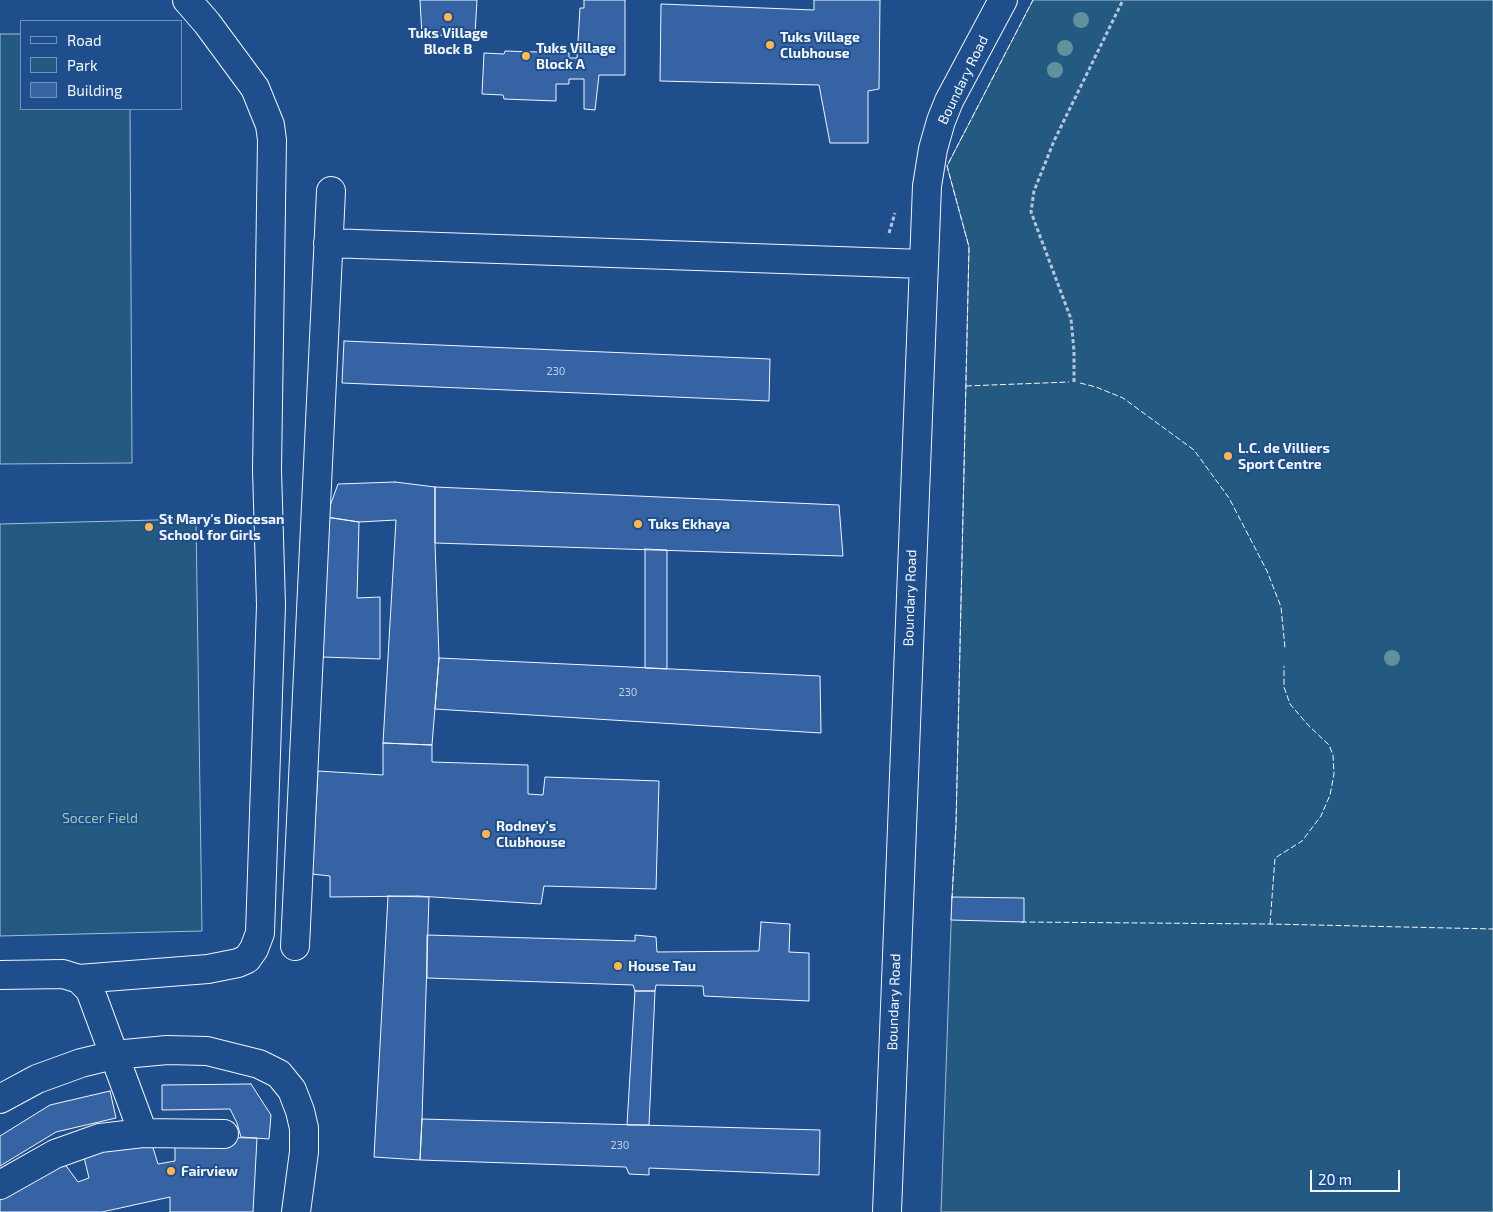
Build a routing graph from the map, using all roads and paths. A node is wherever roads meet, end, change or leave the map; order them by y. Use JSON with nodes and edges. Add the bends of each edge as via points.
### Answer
{"nodes":[{"id":1,"x":186,"y":0,"type":"edge"},
{"id":2,"x":1003,"y":0,"type":"edge"},
{"id":3,"x":1123,"y":0,"type":"edge"},
{"id":4,"x":331,"y":191,"type":"dead end"},
{"id":5,"x":328,"y":243,"type":"junction"},
{"id":6,"x":923,"y":264,"type":"junction"},
{"id":7,"x":1074,"y":382,"type":"dead end"},
{"id":8,"x":295,"y":946,"type":"dead end"},
{"id":9,"x":0,"y":975,"type":"edge"},
{"id":10,"x":78,"y":979,"type":"junction"},
{"id":11,"x":114,"y":1055,"type":"junction"},
{"id":12,"x":0,"y":1098,"type":"edge"},
{"id":13,"x":143,"y":1133,"type":"junction"},
{"id":14,"x":224,"y":1134,"type":"dead end"},
{"id":15,"x":0,"y":1186,"type":"edge"},
{"id":16,"x":296,"y":1212,"type":"edge"},
{"id":17,"x":887,"y":1212,"type":"edge"}],
"edges":[{"from":1,"to":10,"type":"street","via":[[255,88],[272,140],[267,470],[271,605],[260,933],[247,959],[238,963],[208,969]]},
{"from":2,"to":6,"type":"street","name":"Boundary Road","via":[[941,122],[926,186]]},
{"from":3,"to":7,"type":"path","via":[[1054,140],[1034,191],[1031,212],[1071,319]]},
{"from":4,"to":5,"type":"street"},
{"from":5,"to":6,"type":"street"},
{"from":5,"to":8,"type":"street"},
{"from":6,"to":17,"type":"street","name":"Boundary Road"},
{"from":9,"to":10,"type":"street","via":[[63,974]]},
{"from":10,"to":11,"type":"street","via":[[90,990]]},
{"from":11,"to":12,"type":"street","via":[[37,1079]]},
{"from":11,"to":13,"type":"street"},
{"from":11,"to":16,"type":"street","via":[[168,1050],[207,1051],[259,1064],[279,1074],[292,1090],[304,1128]]},
{"from":13,"to":14,"type":"street"},
{"from":13,"to":15,"type":"street","via":[[100,1138],[55,1154]]}]}
